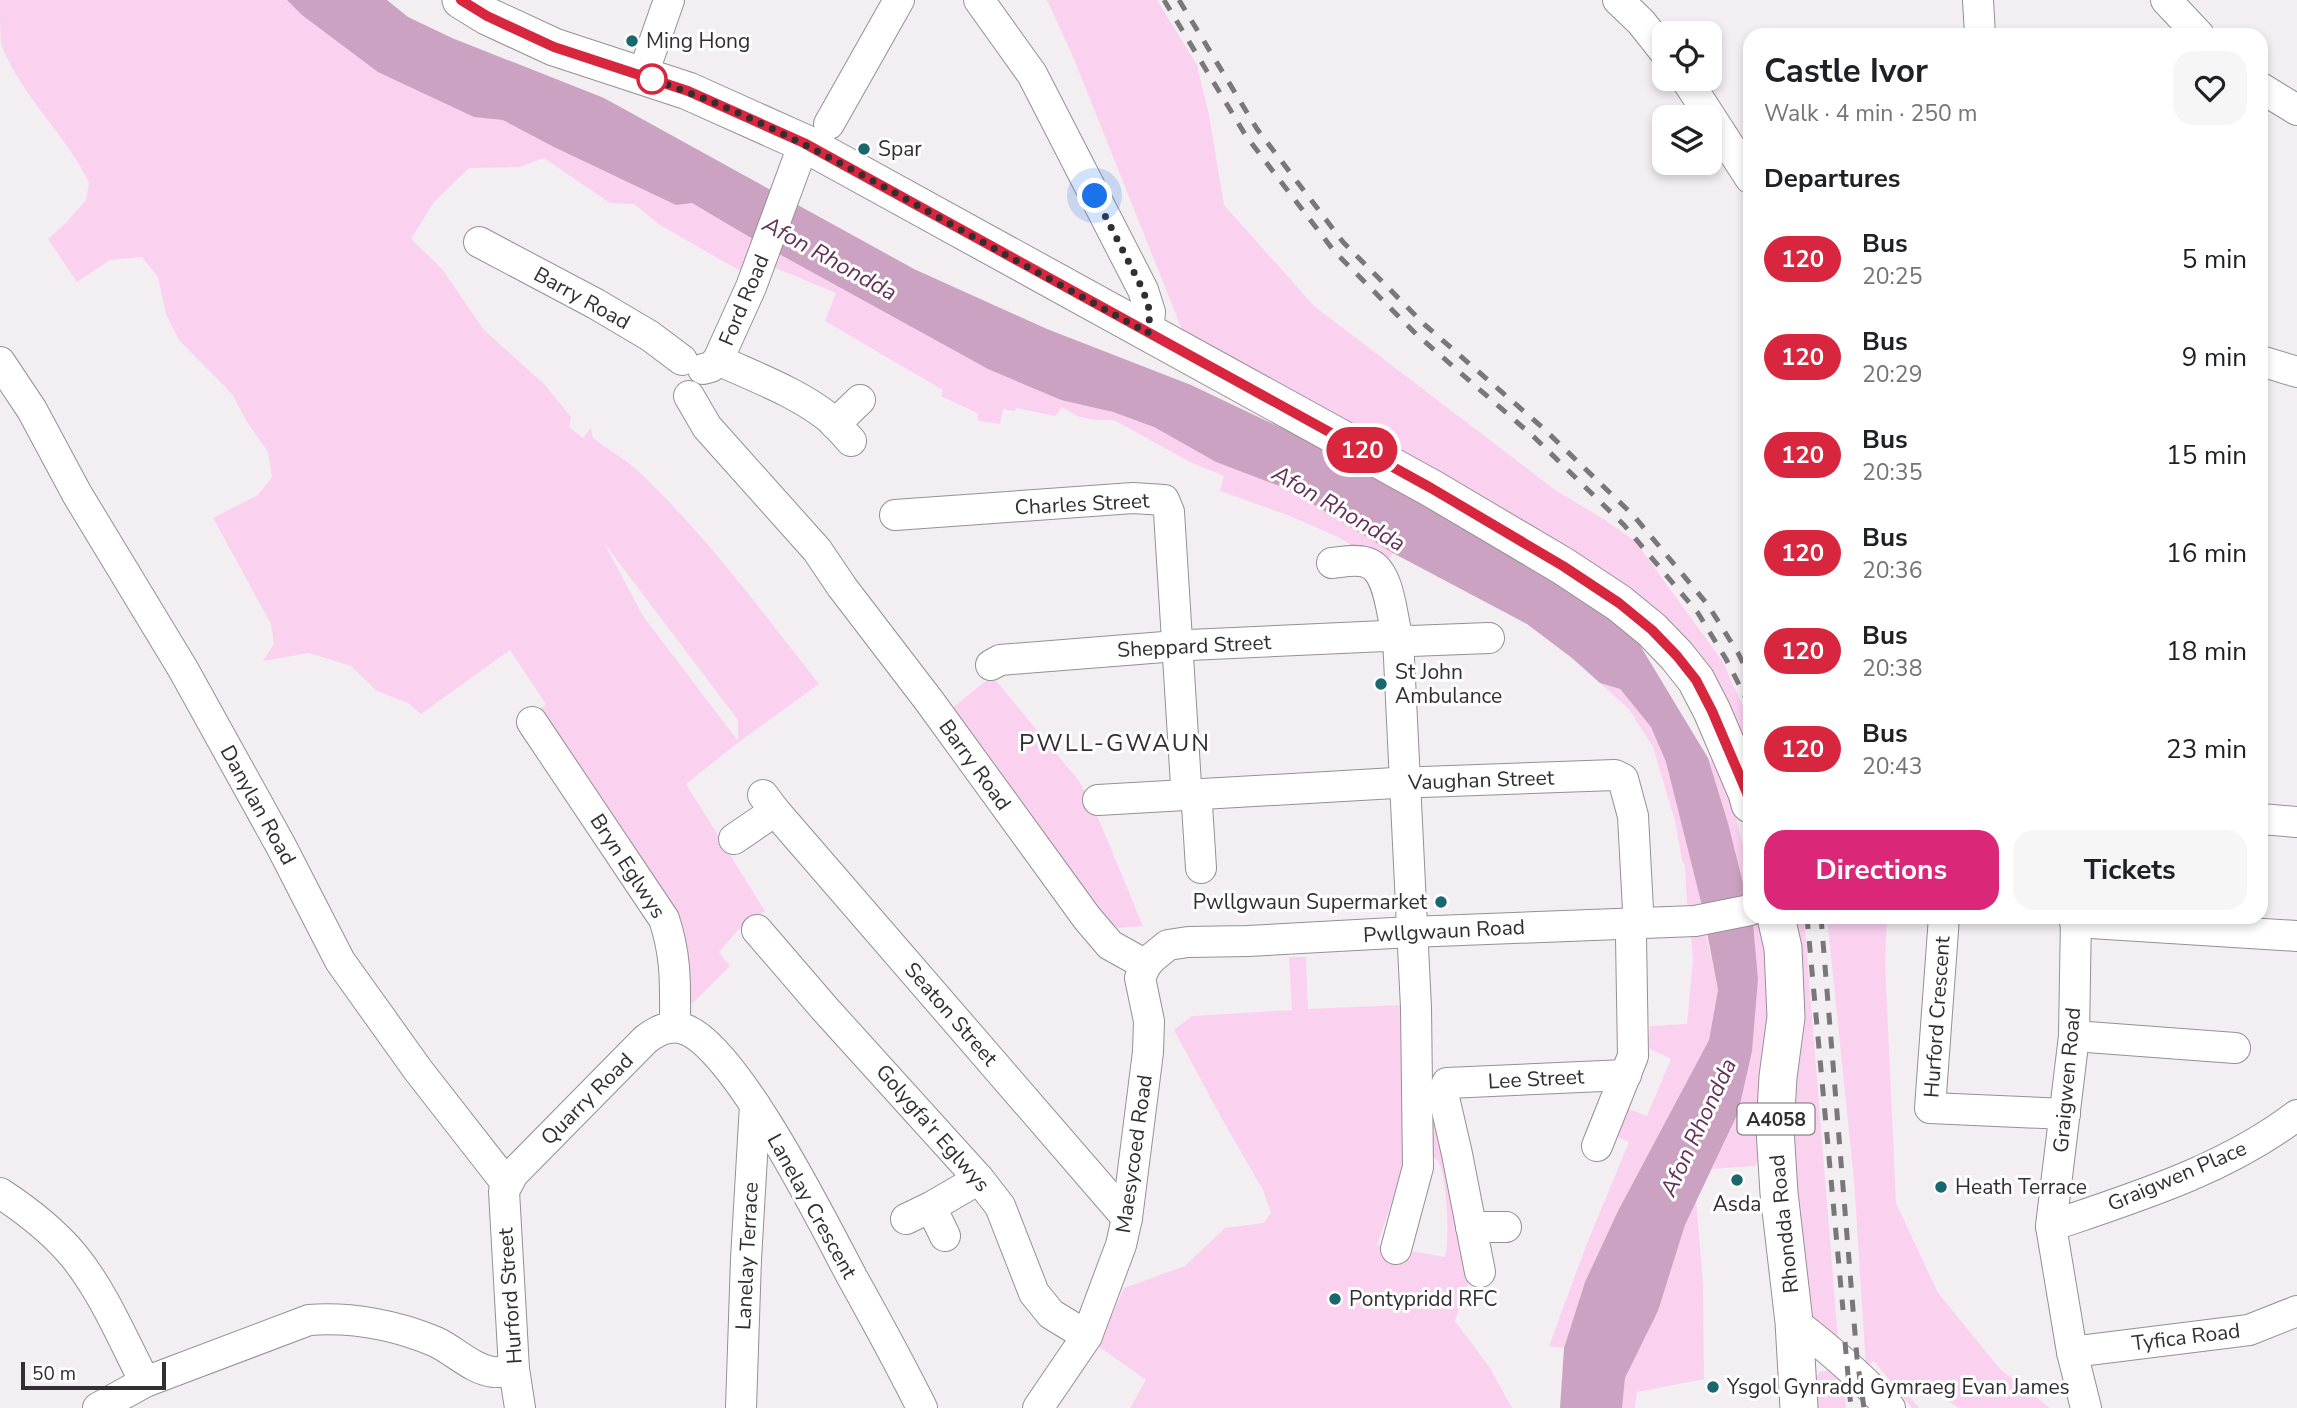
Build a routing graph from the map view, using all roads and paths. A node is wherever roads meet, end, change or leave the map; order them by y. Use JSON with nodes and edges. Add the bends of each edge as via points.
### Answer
{"nodes":[{"id":1,"x":461,"y":0,"type":"edge"},
{"id":2,"x":669,"y":0,"type":"edge"},
{"id":3,"x":899,"y":0,"type":"edge"},
{"id":4,"x":979,"y":0,"type":"edge"},
{"id":5,"x":1618,"y":0,"type":"edge"},
{"id":6,"x":1978,"y":0,"type":"edge"},
{"id":7,"x":2166,"y":0,"type":"edge"},
{"id":8,"x":1980,"y":28,"type":"edge"},
{"id":9,"x":2192,"y":28,"type":"edge"},
{"id":10,"x":1652,"y":36,"type":"edge"},
{"id":11,"x":649,"y":57,"type":"dead end"},
{"id":12,"x":1694,"y":91,"type":"edge"},
{"id":13,"x":2268,"y":92,"type":"edge"},
{"id":14,"x":2297,"y":110,"type":"edge"},
{"id":15,"x":817,"y":134,"type":"junction"},
{"id":16,"x":1743,"y":167,"type":"edge"},
{"id":17,"x":479,"y":242,"type":"dead end"},
{"id":18,"x":1148,"y":333,"type":"junction"},
{"id":19,"x":0,"y":362,"type":"edge"},
{"id":20,"x":701,"y":363,"type":"junction"},
{"id":21,"x":2268,"y":363,"type":"edge"},
{"id":22,"x":2297,"y":372,"type":"edge"},
{"id":23,"x":860,"y":400,"type":"dead end"},
{"id":24,"x":895,"y":515,"type":"dead end"},
{"id":25,"x":1332,"y":562,"type":"dead end"},
{"id":26,"x":1398,"y":638,"type":"junction"},
{"id":27,"x":1489,"y":638,"type":"dead end"},
{"id":28,"x":1178,"y":646,"type":"junction"},
{"id":29,"x":992,"y":665,"type":"dead end"},
{"id":30,"x":532,"y":722,"type":"dead end"},
{"id":31,"x":1405,"y":783,"type":"junction"},
{"id":32,"x":1743,"y":784,"type":"edge"},
{"id":33,"x":1192,"y":794,"type":"junction"},
{"id":34,"x":1098,"y":800,"type":"dead end"},
{"id":35,"x":2268,"y":820,"type":"edge"},
{"id":36,"x":2297,"y":822,"type":"edge"},
{"id":37,"x":734,"y":839,"type":"dead end"},
{"id":38,"x":1201,"y":868,"type":"dead end"},
{"id":39,"x":1743,"y":911,"type":"edge"},
{"id":40,"x":1635,"y":923,"type":"junction"},
{"id":41,"x":1778,"y":924,"type":"edge"},
{"id":42,"x":1943,"y":924,"type":"edge"},
{"id":43,"x":2076,"y":924,"type":"edge"},
{"id":44,"x":2131,"y":924,"type":"edge"},
{"id":45,"x":757,"y":930,"type":"dead end"},
{"id":46,"x":1411,"y":932,"type":"junction"},
{"id":47,"x":2297,"y":936,"type":"edge"},
{"id":48,"x":1146,"y":965,"type":"junction"},
{"id":49,"x":675,"y":1027,"type":"junction"},
{"id":50,"x":2074,"y":1036,"type":"junction"},
{"id":51,"x":2235,"y":1048,"type":"dead end"},
{"id":52,"x":1626,"y":1075,"type":"junction"},
{"id":53,"x":755,"y":1105,"type":"junction"},
{"id":54,"x":2065,"y":1114,"type":"junction"},
{"id":55,"x":2297,"y":1115,"type":"edge"},
{"id":56,"x":1597,"y":1146,"type":"dead end"},
{"id":57,"x":979,"y":1179,"type":"junction"},
{"id":58,"x":507,"y":1184,"type":"junction"},
{"id":59,"x":0,"y":1193,"type":"edge"},
{"id":60,"x":1126,"y":1218,"type":"junction"},
{"id":61,"x":2051,"y":1226,"type":"junction"},
{"id":62,"x":1471,"y":1227,"type":"junction"},
{"id":63,"x":1506,"y":1227,"type":"dead end"},
{"id":64,"x":945,"y":1236,"type":"dead end"},
{"id":65,"x":1396,"y":1249,"type":"dead end"},
{"id":66,"x":1480,"y":1272,"type":"dead end"},
{"id":67,"x":2297,"y":1311,"type":"edge"},
{"id":68,"x":1794,"y":1322,"type":"junction"},
{"id":69,"x":1087,"y":1336,"type":"junction"},
{"id":70,"x":2072,"y":1352,"type":"junction"},
{"id":71,"x":1835,"y":1354,"type":"junction"},
{"id":72,"x":514,"y":1369,"type":"junction"},
{"id":73,"x":145,"y":1382,"type":"junction"},
{"id":74,"x":1799,"y":1392,"type":"edge"},
{"id":75,"x":98,"y":1408,"type":"edge"},
{"id":76,"x":520,"y":1408,"type":"edge"},
{"id":77,"x":741,"y":1408,"type":"edge"},
{"id":78,"x":922,"y":1408,"type":"edge"},
{"id":79,"x":1038,"y":1408,"type":"edge"},
{"id":80,"x":1890,"y":1408,"type":"edge"},
{"id":81,"x":2086,"y":1408,"type":"edge"}],
"edges":[{"from":1,"to":15,"type":"main road","via":[[554,47]]},
{"from":2,"to":11,"type":"street"},
{"from":3,"to":15,"type":"street","name":"Ford Road"},
{"from":4,"to":18,"type":"street","via":[[1032,74],[1137,278],[1150,312]]},
{"from":5,"to":10,"type":"street"},
{"from":6,"to":8,"type":"street"},
{"from":7,"to":9,"type":"street"},
{"from":12,"to":16,"type":"street"},
{"from":13,"to":14,"type":"street"},
{"from":15,"to":18,"type":"main road"},
{"from":15,"to":20,"type":"street","name":"Ford Road","via":[[785,196],[761,261]]},
{"from":17,"to":20,"type":"street","name":"Barry Road"},
{"from":18,"to":32,"type":"main road","via":[[1431,488],[1619,603],[1652,630],[1696,680]]},
{"from":19,"to":58,"type":"street","name":"Danylan Road","via":[[206,711],[341,961]]},
{"from":20,"to":23,"type":"street","name":"Barry Road","via":[[790,394],[815,408],[843,433]]},
{"from":20,"to":48,"type":"street","name":"Barry Road","via":[[671,366],[668,380],[673,389],[689,396],[707,427],[817,550],[1087,918],[1110,945]]},
{"from":21,"to":22,"type":"street"},
{"from":24,"to":28,"type":"street","name":"Charles Street","via":[[1133,498],[1164,500],[1169,512]]},
{"from":25,"to":26,"type":"street","via":[[1368,562],[1376,569],[1390,593]]},
{"from":26,"to":27,"type":"street","name":"Sheppard Street"},
{"from":26,"to":28,"type":"street","name":"Sheppard Street"},
{"from":26,"to":31,"type":"street"},
{"from":28,"to":29,"type":"street","name":"Sheppard Street","via":[[1011,658]]},
{"from":28,"to":33,"type":"street","via":[[1186,785]]},
{"from":30,"to":49,"type":"street","name":"Bryn Eglwys","via":[[664,919],[673,944]]},
{"from":31,"to":33,"type":"street","name":"Vaughan Street"},
{"from":31,"to":40,"type":"street","name":"Vaughan Street","via":[[1615,775],[1623,779],[1636,845]]},
{"from":31,"to":46,"type":"street"},
{"from":33,"to":34,"type":"street","name":"Vaughan Street"},
{"from":33,"to":38,"type":"street","via":[[1197,806]]},
{"from":35,"to":36,"type":"street"},
{"from":37,"to":60,"type":"street","name":"Seaton Street","via":[[769,803]]},
{"from":39,"to":40,"type":"street","name":"Pwllgwaun Road","via":[[1695,921]]},
{"from":40,"to":46,"type":"street","name":"Pwllgwaun Road"},
{"from":40,"to":52,"type":"street","via":[[1630,937],[1633,1056]]},
{"from":41,"to":68,"type":"main road","name":"Rhondda Road","number":"A4058","via":[[1786,1017],[1775,1129]]},
{"from":42,"to":54,"type":"street","name":"Hurford Crescent","via":[[1930,1108]]},
{"from":43,"to":50,"type":"street","name":"Graigwen Road"},
{"from":44,"to":47,"type":"street"},
{"from":45,"to":57,"type":"street","name":"Golygfa'r Eglwys"},
{"from":46,"to":48,"type":"street","name":"Pwllgwaun Road","via":[[1188,942],[1168,945]]},
{"from":46,"to":65,"type":"street","via":[[1418,1167]]},
{"from":48,"to":60,"type":"street","name":"Maesycoed Road","via":[[1140,978],[1149,1021],[1148,1052]]},
{"from":49,"to":53,"type":"street","name":"Lanelay Crescent","via":[[686,1029],[709,1046]]},
{"from":49,"to":58,"type":"street","name":"Quarry Road","via":[[654,1032],[645,1040]]},
{"from":50,"to":51,"type":"street"},
{"from":50,"to":54,"type":"street","name":"Graigwen Road"},
{"from":52,"to":56,"type":"street"},
{"from":52,"to":62,"type":"street","name":"Lee Street","via":[[1447,1083],[1443,1093]]},
{"from":53,"to":77,"type":"street","name":"Lanelay Terrace"},
{"from":53,"to":78,"type":"street","name":"Lanelay Crescent","via":[[802,1182]]},
{"from":54,"to":61,"type":"street","name":"Graigwen Road"},
{"from":55,"to":61,"type":"street","name":"Graigwen Place","via":[[2215,1165]]},
{"from":57,"to":64,"type":"street","via":[[919,1213]]},
{"from":57,"to":69,"type":"street","name":"Golygfa'r Eglwys","via":[[1000,1206],[1034,1293],[1051,1314]]},
{"from":58,"to":72,"type":"street","name":"Hurford Street","via":[[503,1203]]},
{"from":59,"to":73,"type":"street","via":[[74,1255]]},
{"from":60,"to":69,"type":"street","name":"Maesycoed Road","via":[[1121,1245]]},
{"from":61,"to":70,"type":"street","name":"Graigwen Road"},
{"from":62,"to":63,"type":"street"},
{"from":62,"to":66,"type":"street"},
{"from":67,"to":70,"type":"street","name":"Tyfica Road","via":[[2249,1330]]},
{"from":68,"to":71,"type":"street","name":"Rhondda Road"},
{"from":68,"to":74,"type":"main road","name":"Rhondda Road","number":"A4058"},
{"from":69,"to":79,"type":"street","name":"Maesycoed Road"},
{"from":70,"to":81,"type":"street","name":"Graigwen Road"},
{"from":71,"to":74,"type":"street","name":"Rhondda Road","via":[[1824,1358]]},
{"from":71,"to":80,"type":"street","name":"Rhondda Road"},
{"from":72,"to":73,"type":"street","via":[[494,1372],[406,1331],[335,1318],[281,1329]]},
{"from":72,"to":76,"type":"street","name":"Hurford Street"},
{"from":73,"to":75,"type":"street"}]}
